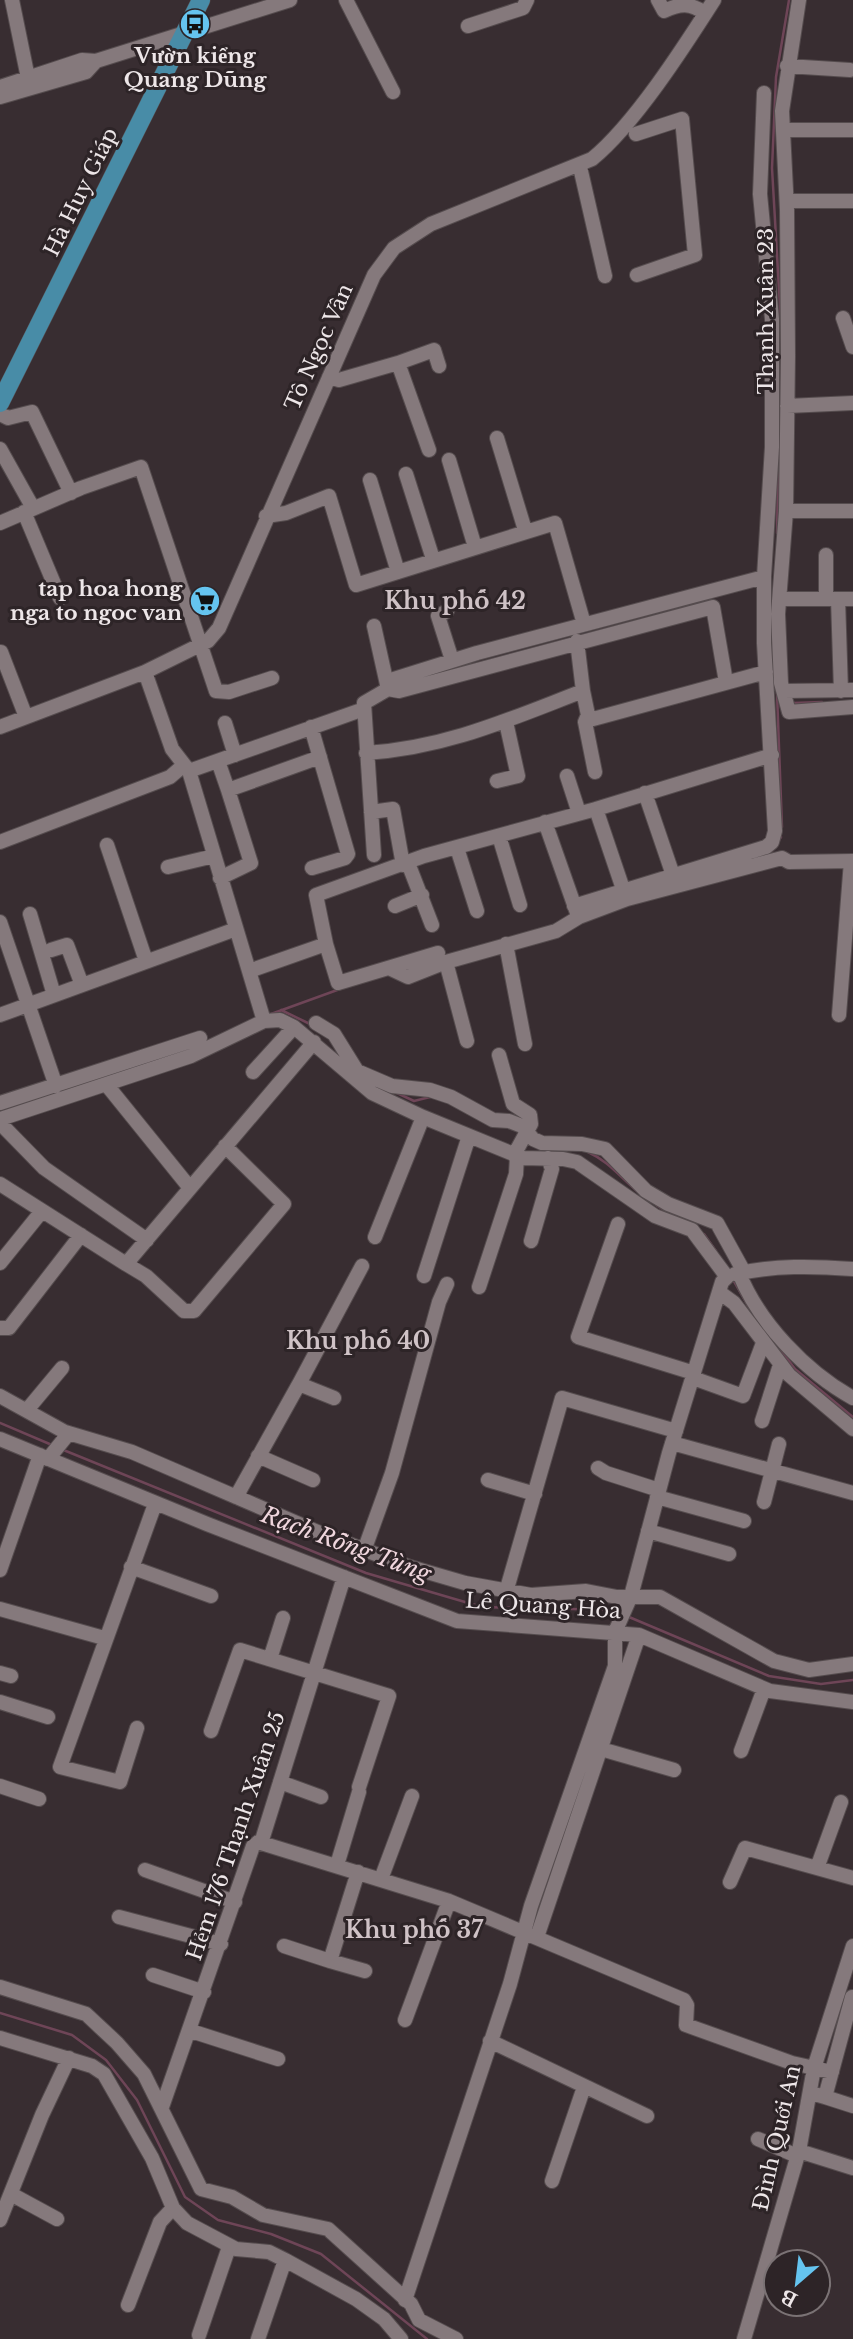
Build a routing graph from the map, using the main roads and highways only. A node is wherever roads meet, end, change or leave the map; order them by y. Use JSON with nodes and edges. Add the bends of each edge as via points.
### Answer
{"nodes":[{"id":1,"x":201,"y":0,"type":"edge"},
{"id":2,"x":0,"y":403,"type":"edge"}],
"edges":[{"from":1,"to":2,"type":"main road","name":"Hà Huy Giáp"}]}
